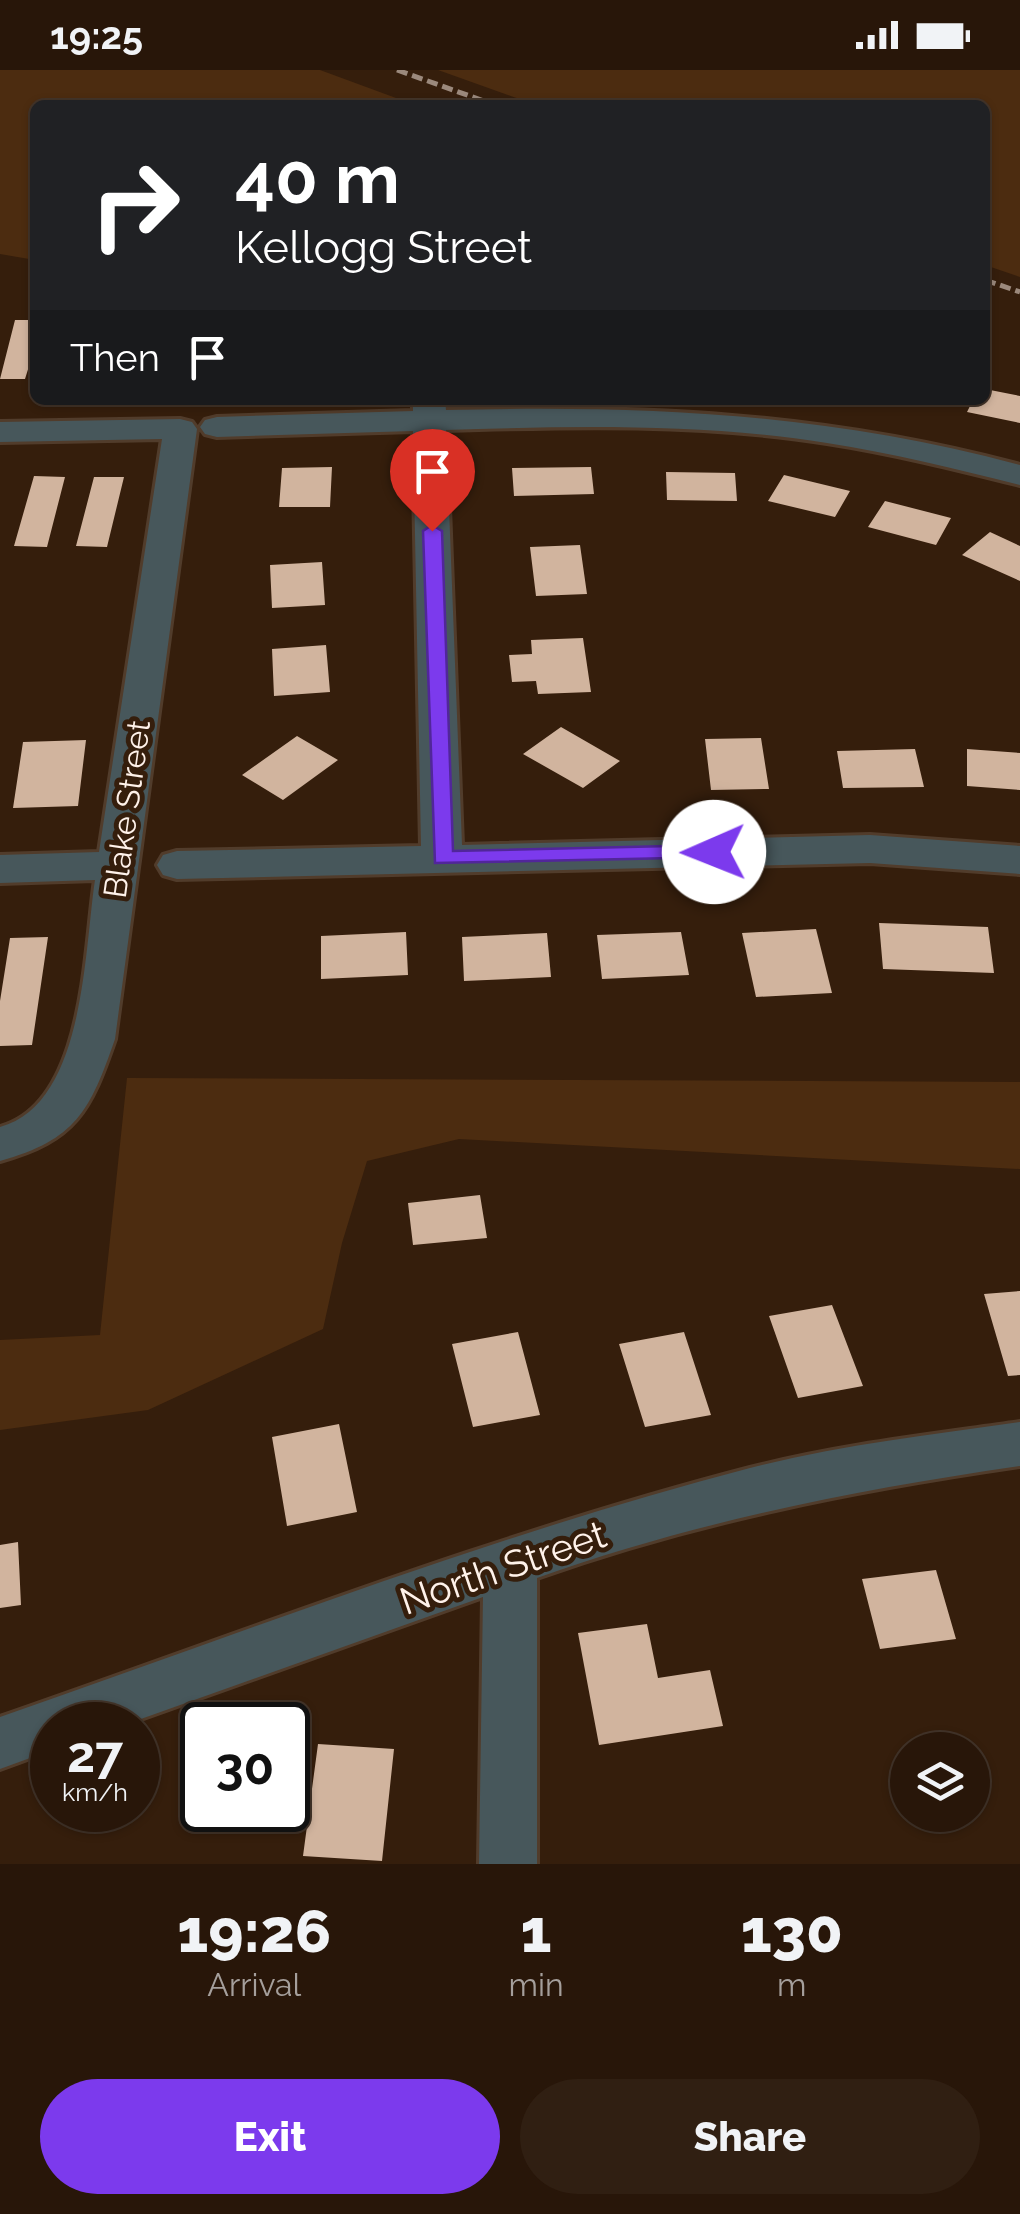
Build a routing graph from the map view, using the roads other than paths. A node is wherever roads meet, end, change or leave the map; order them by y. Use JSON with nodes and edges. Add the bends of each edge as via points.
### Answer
{"nodes":[{"id":1,"x":430,"y":411,"type":"edge"},
{"id":2,"x":198,"y":428,"type":"junction"},
{"id":3,"x":0,"y":432,"type":"edge"},
{"id":4,"x":1020,"y":475,"type":"edge"},
{"id":5,"x":442,"y":858,"type":"junction"},
{"id":6,"x":1020,"y":860,"type":"edge"},
{"id":7,"x":178,"y":864,"type":"dead end"},
{"id":8,"x":120,"y":865,"type":"junction"},
{"id":9,"x":0,"y":869,"type":"edge"},
{"id":10,"x":0,"y":1144,"type":"edge"},
{"id":11,"x":1020,"y":1444,"type":"edge"},
{"id":12,"x":510,"y":1564,"type":"junction"},
{"id":13,"x":0,"y":1744,"type":"edge"},
{"id":14,"x":508,"y":1864,"type":"edge"}],
"edges":[{"from":1,"to":2,"type":"street"},
{"from":1,"to":4,"type":"street","via":[[828,430],[897,441]]},
{"from":1,"to":5,"type":"street"},
{"from":2,"to":3,"type":"street"},
{"from":2,"to":8,"type":"street","name":"Blake Street"},
{"from":5,"to":6,"type":"street","via":[[870,849]]},
{"from":5,"to":7,"type":"street"},
{"from":8,"to":9,"type":"street"},
{"from":8,"to":10,"type":"street","name":"Blake Street","via":[[93,1039],[77,1083],[45,1130]]},
{"from":11,"to":12,"type":"street","name":"North Street","via":[[849,1468],[752,1490]]},
{"from":12,"to":13,"type":"street","name":"North Street"},
{"from":12,"to":14,"type":"street"}]}
